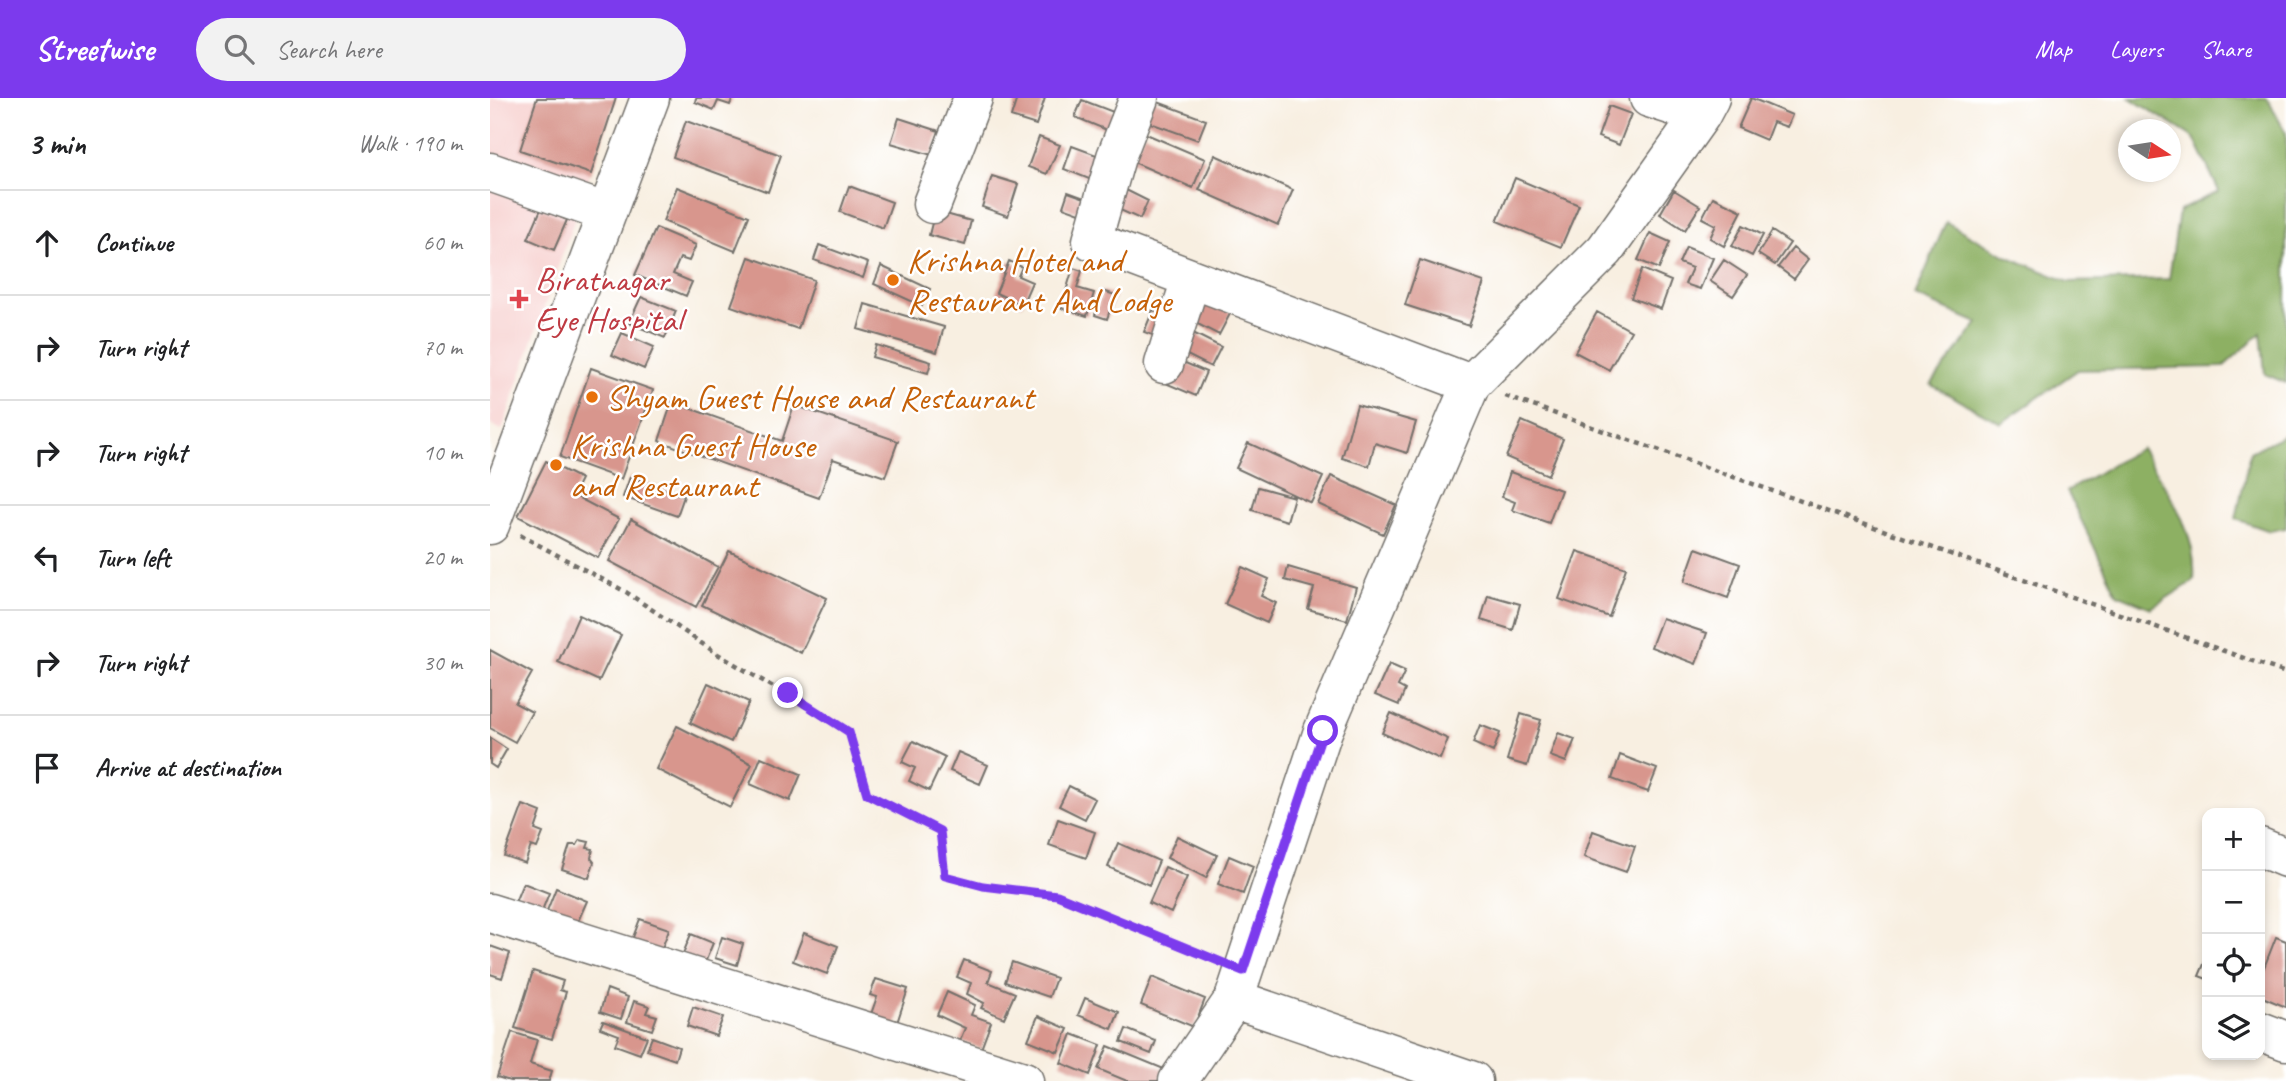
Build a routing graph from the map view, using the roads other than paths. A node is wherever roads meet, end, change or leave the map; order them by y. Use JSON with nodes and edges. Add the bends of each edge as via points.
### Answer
{"nodes":[{"id":1,"x":650,"y":98,"type":"edge"},
{"id":2,"x":973,"y":98,"type":"edge"},
{"id":3,"x":1139,"y":98,"type":"edge"},
{"id":4,"x":1649,"y":98,"type":"edge"},
{"id":5,"x":1706,"y":107,"type":"edge"},
{"id":6,"x":490,"y":172,"type":"edge"},
{"id":7,"x":932,"y":204,"type":"dead end"},
{"id":8,"x":607,"y":213,"type":"junction"},
{"id":9,"x":1191,"y":279,"type":"junction"},
{"id":10,"x":1164,"y":364,"type":"dead end"},
{"id":11,"x":1471,"y":384,"type":"junction"},
{"id":12,"x":491,"y":522,"type":"edge"},
{"id":13,"x":2265,"y":850,"type":"edge"},
{"id":14,"x":2286,"y":858,"type":"edge"},
{"id":15,"x":490,"y":914,"type":"edge"},
{"id":16,"x":1239,"y":985,"type":"junction"},
{"id":17,"x":2265,"y":1033,"type":"edge"},
{"id":18,"x":2286,"y":1041,"type":"edge"},
{"id":19,"x":1024,"y":1081,"type":"edge"},
{"id":20,"x":1178,"y":1081,"type":"edge"},
{"id":21,"x":1473,"y":1081,"type":"edge"}],
"edges":[{"from":1,"to":8,"type":"street"},
{"from":2,"to":7,"type":"street"},
{"from":3,"to":9,"type":"street","via":[[1092,241]]},
{"from":4,"to":5,"type":"street"},
{"from":5,"to":11,"type":"street","via":[[1605,250]]},
{"from":6,"to":8,"type":"street"},
{"from":8,"to":12,"type":"street"},
{"from":9,"to":10,"type":"street"},
{"from":9,"to":11,"type":"street"},
{"from":11,"to":16,"type":"street","via":[[1323,731]]},
{"from":13,"to":14,"type":"street"},
{"from":15,"to":19,"type":"street"},
{"from":16,"to":20,"type":"street"},
{"from":16,"to":21,"type":"street"},
{"from":17,"to":18,"type":"street"}]}
